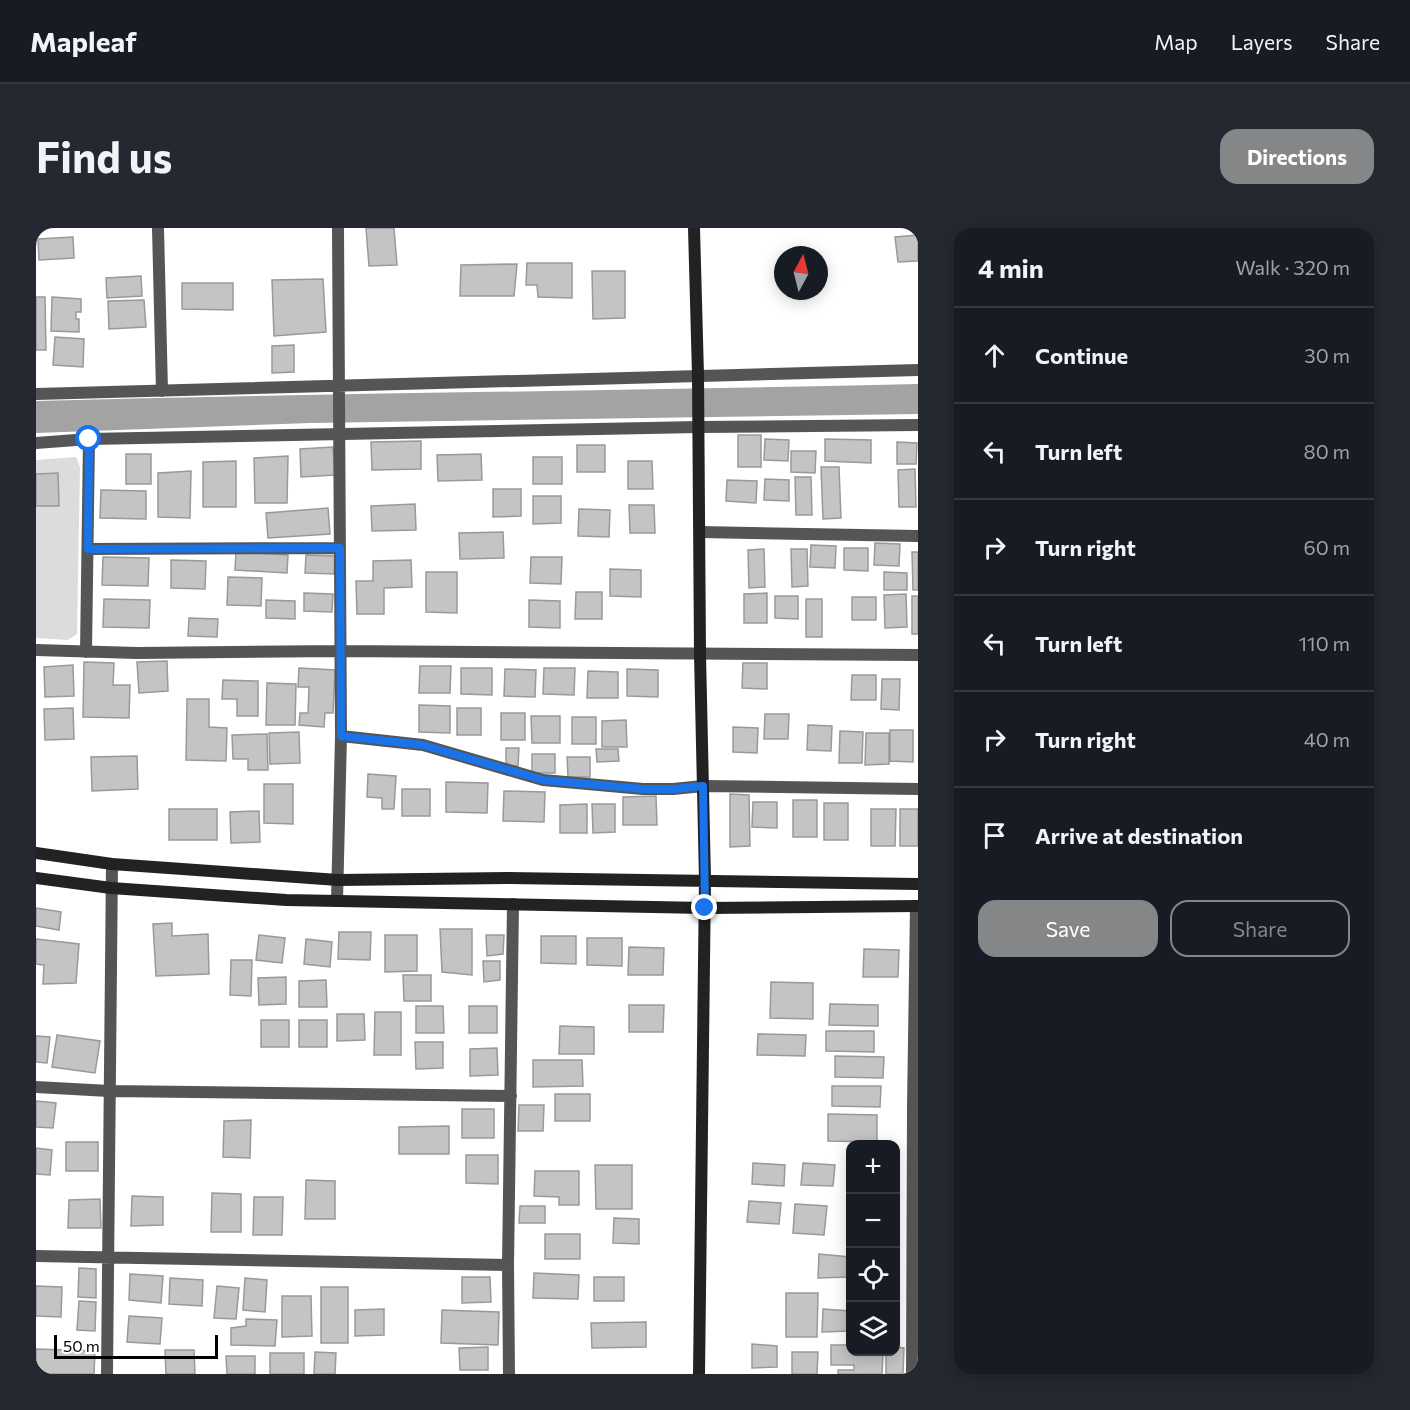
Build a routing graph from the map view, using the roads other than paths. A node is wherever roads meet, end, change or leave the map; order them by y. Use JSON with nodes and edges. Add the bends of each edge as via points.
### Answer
{"nodes":[{"id":1,"x":158,"y":228,"type":"edge"},
{"id":2,"x":338,"y":228,"type":"edge"},
{"id":3,"x":694,"y":228,"type":"edge"},
{"id":4,"x":918,"y":370,"type":"edge"},
{"id":5,"x":698,"y":375,"type":"junction"},
{"id":6,"x":340,"y":387,"type":"junction"},
{"id":7,"x":162,"y":391,"type":"junction"},
{"id":8,"x":36,"y":394,"type":"edge"},
{"id":9,"x":918,"y":425,"type":"edge"},
{"id":10,"x":699,"y":427,"type":"junction"},
{"id":11,"x":340,"y":434,"type":"junction"},
{"id":12,"x":89,"y":439,"type":"junction"},
{"id":13,"x":36,"y":443,"type":"edge"},
{"id":14,"x":700,"y":532,"type":"junction"},
{"id":15,"x":918,"y":536,"type":"edge"},
{"id":16,"x":340,"y":548,"type":"junction"},
{"id":17,"x":88,"y":549,"type":"junction"},
{"id":18,"x":36,"y":650,"type":"edge"},
{"id":19,"x":339,"y":651,"type":"junction"},
{"id":20,"x":86,"y":652,"type":"junction"},
{"id":21,"x":700,"y":654,"type":"junction"},
{"id":22,"x":918,"y":655,"type":"edge"},
{"id":23,"x":341,"y":736,"type":"junction"},
{"id":24,"x":703,"y":786,"type":"junction"},
{"id":25,"x":918,"y":789,"type":"edge"},
{"id":26,"x":36,"y":853,"type":"edge"},
{"id":27,"x":112,"y":864,"type":"junction"},
{"id":28,"x":36,"y":878,"type":"edge"},
{"id":29,"x":338,"y":880,"type":"junction"},
{"id":30,"x":705,"y":880,"type":"junction"},
{"id":31,"x":918,"y":884,"type":"edge"},
{"id":32,"x":111,"y":888,"type":"junction"},
{"id":33,"x":337,"y":901,"type":"junction"},
{"id":34,"x":513,"y":904,"type":"junction"},
{"id":35,"x":917,"y":906,"type":"edge"},
{"id":36,"x":705,"y":908,"type":"junction"},
{"id":37,"x":36,"y":1087,"type":"edge"},
{"id":38,"x":109,"y":1091,"type":"junction"},
{"id":39,"x":511,"y":1096,"type":"junction"},
{"id":40,"x":915,"y":1108,"type":"edge"},
{"id":41,"x":36,"y":1256,"type":"edge"},
{"id":42,"x":109,"y":1258,"type":"junction"},
{"id":43,"x":915,"y":1261,"type":"edge"},
{"id":44,"x":508,"y":1264,"type":"junction"},
{"id":45,"x":107,"y":1374,"type":"edge"},
{"id":46,"x":510,"y":1374,"type":"edge"},
{"id":47,"x":699,"y":1374,"type":"edge"},
{"id":48,"x":912,"y":1374,"type":"edge"}],
"edges":[{"from":1,"to":7,"type":"street"},
{"from":2,"to":6,"type":"street"},
{"from":3,"to":5,"type":"street"},
{"from":4,"to":5,"type":"street"},
{"from":5,"to":6,"type":"street"},
{"from":5,"to":10,"type":"street"},
{"from":6,"to":7,"type":"street"},
{"from":6,"to":11,"type":"street"},
{"from":7,"to":8,"type":"street"},
{"from":9,"to":10,"type":"street"},
{"from":10,"to":11,"type":"street"},
{"from":10,"to":14,"type":"street"},
{"from":11,"to":12,"type":"street"},
{"from":11,"to":16,"type":"street"},
{"from":12,"to":13,"type":"street"},
{"from":12,"to":17,"type":"street"},
{"from":14,"to":15,"type":"street"},
{"from":14,"to":21,"type":"street"},
{"from":16,"to":17,"type":"street"},
{"from":16,"to":19,"type":"street"},
{"from":17,"to":20,"type":"street"},
{"from":18,"to":20,"type":"street"},
{"from":19,"to":20,"type":"street"},
{"from":19,"to":21,"type":"street"},
{"from":19,"to":23,"type":"street"},
{"from":21,"to":22,"type":"street"},
{"from":21,"to":24,"type":"street"},
{"from":23,"to":24,"type":"street","via":[[423,745],[543,780],[643,789]]},
{"from":23,"to":29,"type":"street"},
{"from":24,"to":25,"type":"street"},
{"from":24,"to":30,"type":"street"},
{"from":26,"to":27,"type":"street"},
{"from":27,"to":29,"type":"street"},
{"from":27,"to":32,"type":"street"},
{"from":28,"to":32,"type":"street"},
{"from":29,"to":30,"type":"street"},
{"from":29,"to":33,"type":"street"},
{"from":30,"to":31,"type":"street"},
{"from":30,"to":36,"type":"street"},
{"from":32,"to":33,"type":"street"},
{"from":32,"to":38,"type":"street"},
{"from":33,"to":34,"type":"street"},
{"from":34,"to":36,"type":"street"},
{"from":34,"to":39,"type":"street"},
{"from":35,"to":36,"type":"street"},
{"from":35,"to":40,"type":"street"},
{"from":36,"to":47,"type":"street"},
{"from":37,"to":38,"type":"street"},
{"from":38,"to":39,"type":"street"},
{"from":38,"to":42,"type":"street"},
{"from":39,"to":44,"type":"street"},
{"from":40,"to":43,"type":"street"},
{"from":41,"to":42,"type":"street"},
{"from":42,"to":44,"type":"street"},
{"from":42,"to":45,"type":"street"},
{"from":43,"to":48,"type":"street"},
{"from":44,"to":46,"type":"street"}]}
